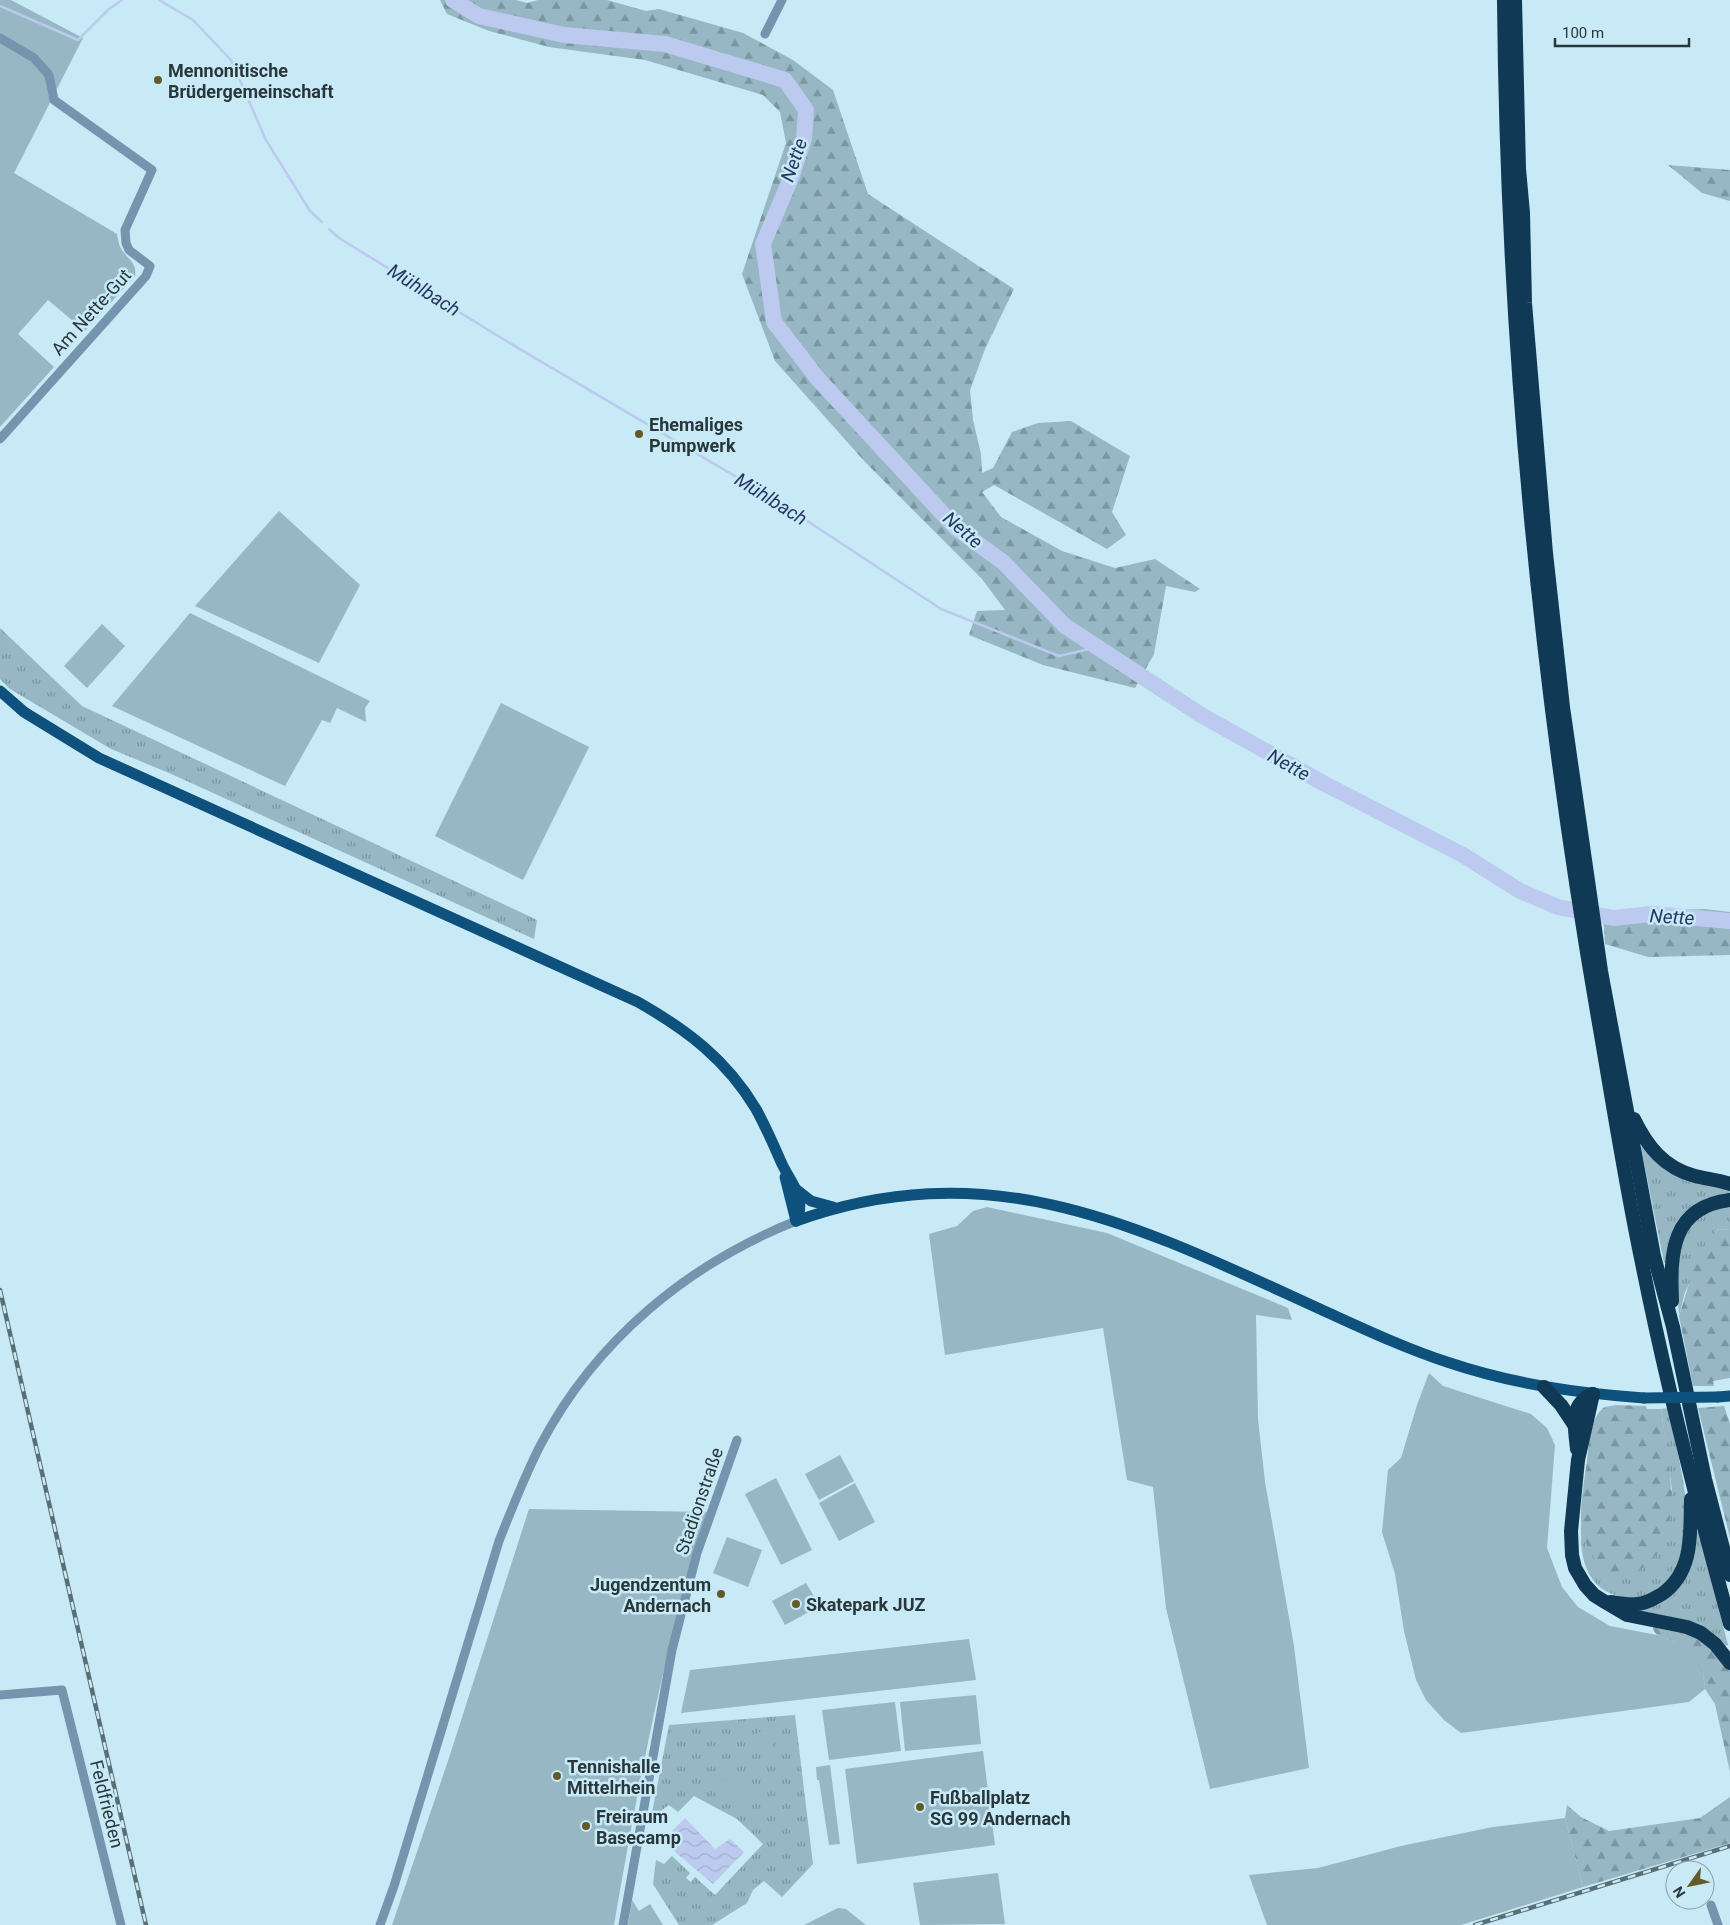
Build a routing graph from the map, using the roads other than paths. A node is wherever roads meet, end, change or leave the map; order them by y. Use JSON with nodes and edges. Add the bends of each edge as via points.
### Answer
{"nodes":[{"id":1,"x":782,"y":0,"type":"edge"},
{"id":2,"x":1504,"y":0,"type":"edge"},
{"id":3,"x":1515,"y":0,"type":"edge"},
{"id":4,"x":765,"y":34,"type":"dead end"},
{"id":5,"x":0,"y":38,"type":"edge"},
{"id":6,"x":0,"y":439,"type":"edge"},
{"id":7,"x":0,"y":691,"type":"edge"},
{"id":8,"x":1580,"y":873,"type":"junction"},
{"id":9,"x":1596,"y":972,"type":"junction"},
{"id":10,"x":1625,"y":1097,"type":"junction"},
{"id":11,"x":783,"y":1165,"type":"junction"},
{"id":12,"x":1730,"y":1184,"type":"edge"},
{"id":13,"x":796,"y":1189,"type":"junction"},
{"id":14,"x":1730,"y":1200,"type":"edge"},
{"id":15,"x":838,"y":1208,"type":"junction"},
{"id":16,"x":796,"y":1221,"type":"junction"},
{"id":17,"x":1673,"y":1327,"type":"junction"},
{"id":18,"x":1544,"y":1388,"type":"junction"},
{"id":19,"x":1593,"y":1394,"type":"junction"},
{"id":20,"x":1724,"y":1397,"type":"edge"},
{"id":21,"x":1575,"y":1426,"type":"junction"},
{"id":22,"x":737,"y":1440,"type":"dead end"},
{"id":23,"x":1578,"y":1460,"type":"junction"},
{"id":24,"x":1692,"y":1483,"type":"junction"},
{"id":25,"x":1730,"y":1575,"type":"edge"},
{"id":26,"x":1605,"y":1602,"type":"junction"},
{"id":27,"x":1730,"y":1624,"type":"edge"},
{"id":28,"x":1730,"y":1663,"type":"edge"},
{"id":29,"x":0,"y":1695,"type":"edge"},
{"id":30,"x":1713,"y":1910,"type":"edge"},
{"id":31,"x":121,"y":1925,"type":"edge"},
{"id":32,"x":380,"y":1925,"type":"edge"},
{"id":33,"x":624,"y":1925,"type":"edge"},
{"id":34,"x":1718,"y":1925,"type":"edge"}],
"edges":[{"from":1,"to":4,"type":"street"},
{"from":2,"to":8,"type":"highway","via":[[1514,302],[1534,555],[1550,691]]},
{"from":3,"to":8,"type":"highway","via":[[1519,169],[1535,425]]},
{"from":5,"to":6,"type":"street","name":"Am Nette-Gut","via":[[34,58],[49,75],[54,100],[152,170],[125,230],[129,250],[150,266],[146,276]]},
{"from":7,"to":11,"type":"main road","via":[[24,712],[98,758],[638,1002],[673,1022],[707,1048],[735,1079],[757,1110]]},
{"from":8,"to":9,"type":"highway"},
{"from":9,"to":10,"type":"highway"},
{"from":9,"to":24,"type":"highway","via":[[1641,1259]]},
{"from":10,"to":12,"type":"highway","via":[[1643,1137],[1664,1161],[1693,1175]]},
{"from":10,"to":17,"type":"highway","via":[[1654,1256]]},
{"from":11,"to":13,"type":"main road"},
{"from":11,"to":16,"type":"main road"},
{"from":13,"to":15,"type":"main road","via":[[811,1201]]},
{"from":13,"to":16,"type":"main road","via":[[801,1207]]},
{"from":14,"to":17,"type":"highway","via":[[1710,1204],[1694,1214],[1676,1238],[1671,1268]]},
{"from":15,"to":16,"type":"main road"},
{"from":15,"to":18,"type":"main road","via":[[886,1198],[941,1192],[1040,1202],[1092,1215],[1142,1231],[1445,1362]]},
{"from":16,"to":32,"type":"street","via":[[729,1252],[687,1278],[653,1305],[597,1362],[553,1422],[520,1487],[500,1542]]},
{"from":17,"to":25,"type":"highway","via":[[1705,1480]]},
{"from":18,"to":19,"type":"main road"},
{"from":18,"to":21,"type":"highway"},
{"from":19,"to":20,"type":"main road","bridge":true,"via":[[1644,1398]]},
{"from":19,"to":21,"type":"highway","via":[[1579,1403],[1575,1410]]},
{"from":19,"to":23,"type":"highway"},
{"from":21,"to":23,"type":"highway"},
{"from":22,"to":33,"type":"street","name":"Stadionstraße","via":[[697,1553],[672,1650]]},
{"from":23,"to":26,"type":"highway","via":[[1571,1531],[1572,1555],[1585,1585]]},
{"from":24,"to":26,"type":"highway","via":[[1690,1544],[1679,1577],[1664,1592],[1647,1602]]},
{"from":24,"to":27,"type":"highway"},
{"from":26,"to":28,"type":"highway","via":[[1627,1615],[1687,1627],[1701,1633]]},
{"from":29,"to":31,"type":"street","name":"Feldfrieden","via":[[62,1690]]},
{"from":30,"to":34,"type":"street"}]}
